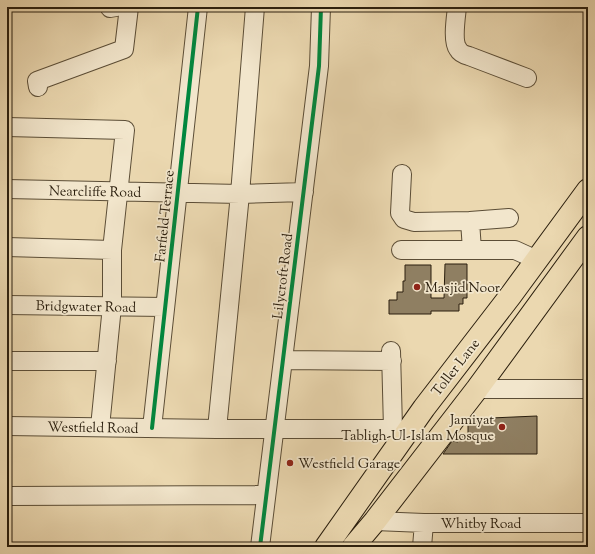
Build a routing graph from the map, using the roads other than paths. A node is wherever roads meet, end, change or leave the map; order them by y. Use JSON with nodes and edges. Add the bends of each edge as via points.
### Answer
{"nodes":[{"id":1,"x":129,"y":7,"type":"edge"},
{"id":2,"x":198,"y":7,"type":"edge"},
{"id":3,"x":255,"y":7,"type":"edge"},
{"id":4,"x":320,"y":7,"type":"edge"},
{"id":5,"x":457,"y":7,"type":"edge"},
{"id":6,"x":527,"y":78,"type":"dead end"},
{"id":7,"x":38,"y":87,"type":"dead end"},
{"id":8,"x":7,"y":128,"type":"edge"},
{"id":9,"x":402,"y":174,"type":"dead end"},
{"id":10,"x":7,"y":189,"type":"edge"},
{"id":11,"x":588,"y":190,"type":"edge"},
{"id":12,"x":118,"y":191,"type":"junction"},
{"id":13,"x":178,"y":192,"type":"junction"},
{"id":14,"x":304,"y":192,"type":"junction"},
{"id":15,"x":240,"y":194,"type":"junction"},
{"id":16,"x":509,"y":218,"type":"dead end"},
{"id":17,"x":470,"y":221,"type":"junction"},
{"id":18,"x":588,"y":237,"type":"edge"},
{"id":19,"x":7,"y":247,"type":"edge"},
{"id":20,"x":112,"y":250,"type":"junction"},
{"id":21,"x":401,"y":250,"type":"dead end"},
{"id":22,"x":472,"y":250,"type":"junction"},
{"id":23,"x":537,"y":260,"type":"junction"},
{"id":24,"x":560,"y":275,"type":"junction"},
{"id":25,"x":7,"y":306,"type":"edge"},
{"id":26,"x":112,"y":306,"type":"junction"},
{"id":27,"x":165,"y":307,"type":"junction"},
{"id":28,"x":283,"y":360,"type":"junction"},
{"id":29,"x":7,"y":361,"type":"edge"},
{"id":30,"x":107,"y":361,"type":"junction"},
{"id":31,"x":449,"y":375,"type":"junction"},
{"id":32,"x":477,"y":389,"type":"junction"},
{"id":33,"x":588,"y":389,"type":"edge"},
{"id":34,"x":7,"y":426,"type":"edge"},
{"id":35,"x":100,"y":427,"type":"junction"},
{"id":36,"x":152,"y":428,"type":"junction"},
{"id":37,"x":217,"y":429,"type":"junction"},
{"id":38,"x":276,"y":429,"type":"junction"},
{"id":39,"x":399,"y":431,"type":"junction"},
{"id":40,"x":7,"y":496,"type":"edge"},
{"id":41,"x":266,"y":496,"type":"junction"},
{"id":42,"x":354,"y":507,"type":"junction"},
{"id":43,"x":375,"y":521,"type":"junction"},
{"id":44,"x":424,"y":523,"type":"junction"},
{"id":45,"x":588,"y":523,"type":"edge"},
{"id":46,"x":260,"y":547,"type":"edge"},
{"id":47,"x":326,"y":547,"type":"edge"},
{"id":48,"x":353,"y":547,"type":"edge"},
{"id":49,"x":422,"y":547,"type":"edge"}],
"edges":[{"from":1,"to":7,"type":"street","via":[[124,49],[37,81]]},
{"from":2,"to":13,"type":"street","name":"Farfield Terrace"},
{"from":3,"to":15,"type":"street"},
{"from":4,"to":14,"type":"street","name":"Lilycroft Road","via":[[319,66]]},
{"from":5,"to":6,"type":"street","via":[[457,49],[461,53]]},
{"from":8,"to":12,"type":"street","via":[[125,130]]},
{"from":9,"to":17,"type":"street","via":[[400,213],[404,219],[414,222]]},
{"from":10,"to":12,"type":"street","name":"Nearcliffe Road"},
{"from":11,"to":23,"type":"main road","name":"Toller Lane"},
{"from":12,"to":13,"type":"street","name":"Nearcliffe Road"},
{"from":12,"to":20,"type":"street"},
{"from":13,"to":15,"type":"street","name":"Nearcliffe Road"},
{"from":13,"to":27,"type":"street","name":"Farfield Terrace"},
{"from":14,"to":15,"type":"street","name":"Nearcliffe Road"},
{"from":14,"to":28,"type":"street","name":"Lilycroft Road"},
{"from":15,"to":37,"type":"street"},
{"from":16,"to":17,"type":"street"},
{"from":17,"to":22,"type":"street"},
{"from":18,"to":24,"type":"main road"},
{"from":19,"to":20,"type":"street"},
{"from":20,"to":26,"type":"street"},
{"from":21,"to":22,"type":"street"},
{"from":22,"to":23,"type":"street","via":[[515,250]]},
{"from":23,"to":24,"type":"main road"},
{"from":23,"to":31,"type":"main road","name":"Toller Lane"},
{"from":24,"to":32,"type":"main road"},
{"from":25,"to":26,"type":"street","name":"Bridgwater Road"},
{"from":26,"to":27,"type":"street","name":"Bridgwater Road"},
{"from":26,"to":30,"type":"street"},
{"from":27,"to":36,"type":"street","name":"Farfield Terrace"},
{"from":28,"to":38,"type":"street","name":"Lilycroft Road"},
{"from":28,"to":39,"type":"street","via":[[391,356]]},
{"from":29,"to":30,"type":"street"},
{"from":30,"to":35,"type":"street"},
{"from":31,"to":32,"type":"main road"},
{"from":31,"to":39,"type":"main road","name":"Toller Lane"},
{"from":32,"to":33,"type":"street"},
{"from":32,"to":43,"type":"main road"},
{"from":34,"to":35,"type":"street","name":"Westfield Road"},
{"from":35,"to":36,"type":"street","name":"Westfield Road"},
{"from":36,"to":37,"type":"street","name":"Westfield Road"},
{"from":37,"to":38,"type":"street","name":"Westfield Road"},
{"from":38,"to":39,"type":"street","name":"Westfield Road"},
{"from":38,"to":41,"type":"street","name":"Lilycroft Road"},
{"from":39,"to":42,"type":"main road","name":"Toller Lane"},
{"from":40,"to":41,"type":"street"},
{"from":41,"to":46,"type":"street","name":"Lilycroft Road"},
{"from":42,"to":43,"type":"main road"},
{"from":42,"to":47,"type":"main road","name":"Toller Lane"},
{"from":43,"to":44,"type":"street","name":"Whitby Road"},
{"from":43,"to":48,"type":"main road"},
{"from":44,"to":45,"type":"street","name":"Whitby Road"},
{"from":44,"to":49,"type":"street"}]}
